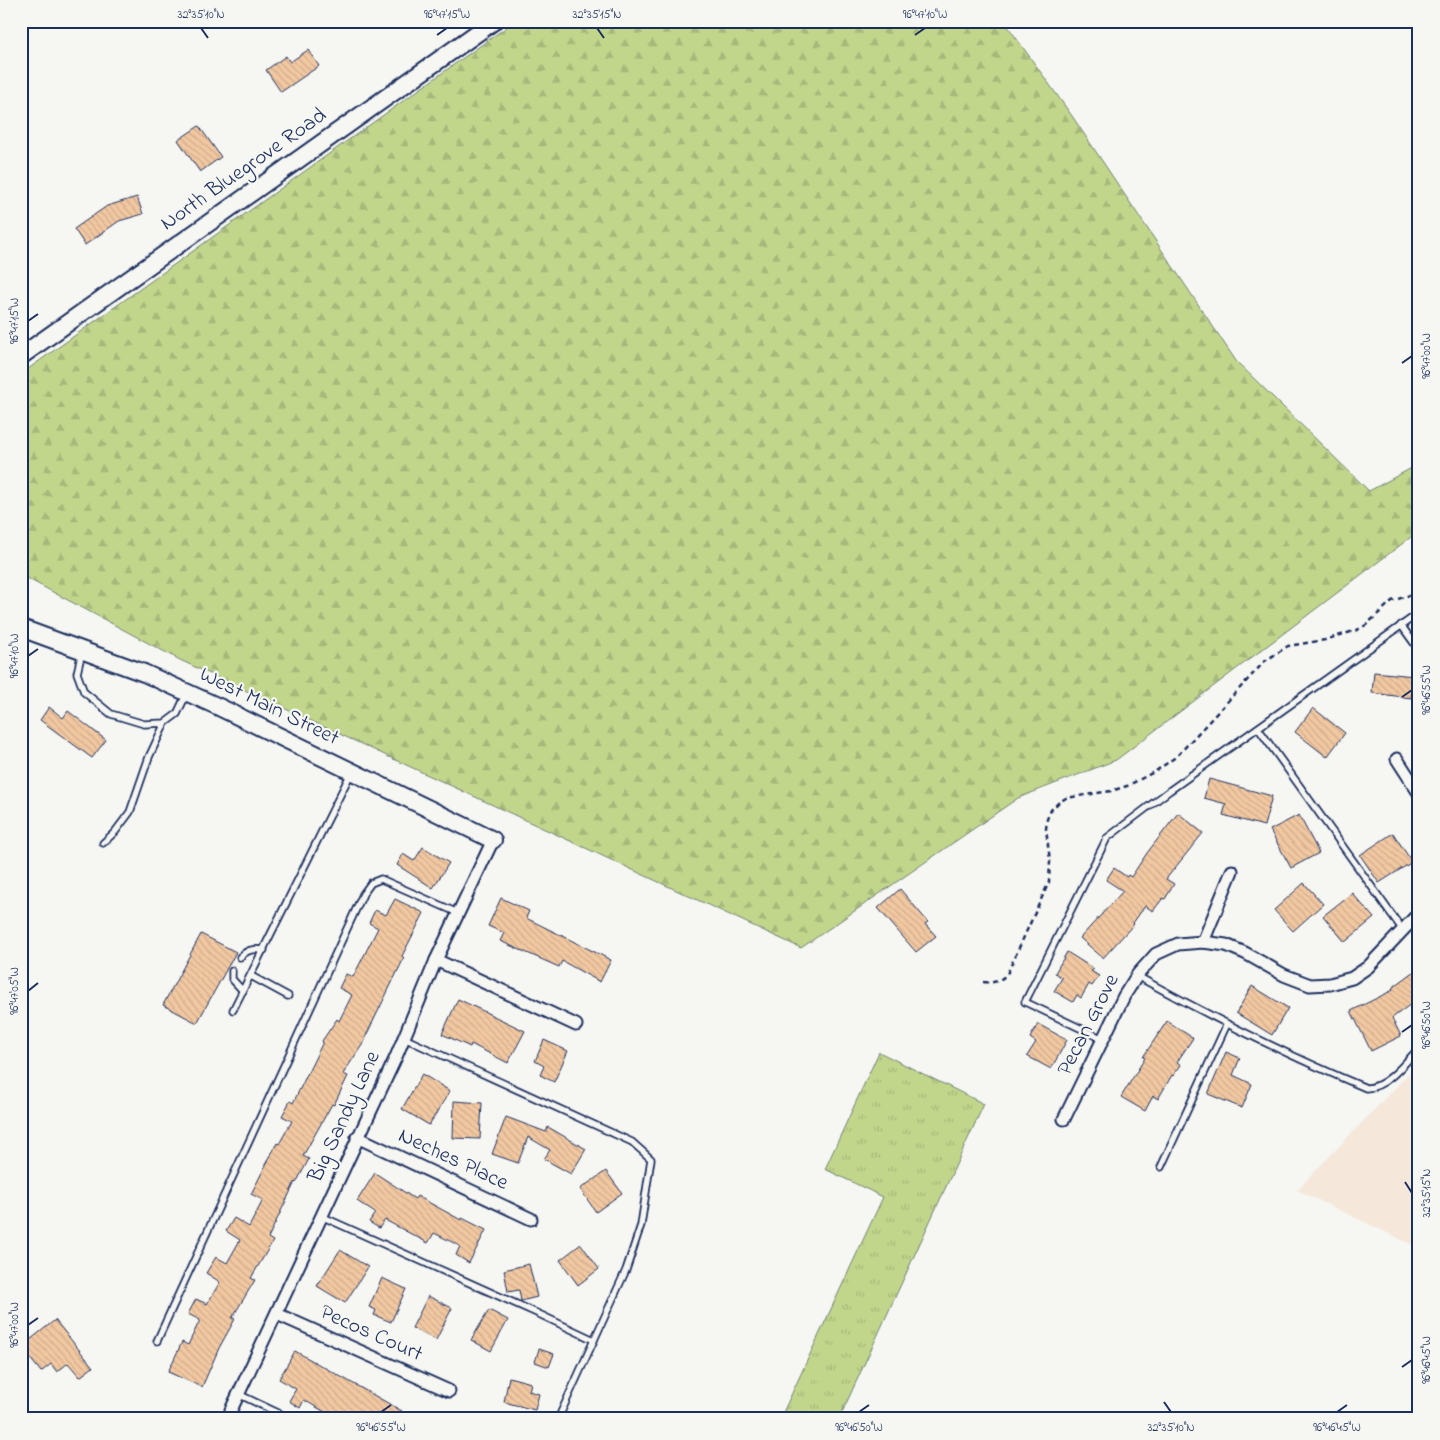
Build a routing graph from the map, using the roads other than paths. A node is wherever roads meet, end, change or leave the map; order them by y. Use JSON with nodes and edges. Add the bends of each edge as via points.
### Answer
{"nodes":[{"id":1,"x":494,"y":21,"type":"edge"},
{"id":2,"x":21,"y":356,"type":"edge"},
{"id":3,"x":1419,"y":613,"type":"edge"},
{"id":4,"x":1401,"y":625,"type":"junction"},
{"id":5,"x":21,"y":628,"type":"edge"},
{"id":6,"x":82,"y":650,"type":"junction"},
{"id":7,"x":1419,"y":650,"type":"edge"},
{"id":8,"x":188,"y":693,"type":"junction"},
{"id":9,"x":165,"y":723,"type":"junction"},
{"id":10,"x":1258,"y":728,"type":"junction"},
{"id":11,"x":1396,"y":759,"type":"dead end"},
{"id":12,"x":352,"y":771,"type":"junction"},
{"id":13,"x":1419,"y":793,"type":"edge"},
{"id":14,"x":493,"y":840,"type":"joint"},
{"id":15,"x":103,"y":843,"type":"dead end"},
{"id":16,"x":1232,"y":871,"type":"dead end"},
{"id":17,"x":458,"y":913,"type":"junction"},
{"id":18,"x":1419,"y":913,"type":"edge"},
{"id":19,"x":1402,"y":929,"type":"junction"},
{"id":20,"x":1203,"y":942,"type":"junction"},
{"id":21,"x":264,"y":950,"type":"junction"},
{"id":22,"x":240,"y":957,"type":"dead end"},
{"id":23,"x":436,"y":960,"type":"junction"},
{"id":24,"x":232,"y":971,"type":"dead end"},
{"id":25,"x":251,"y":976,"type":"junction"},
{"id":26,"x":1137,"y":976,"type":"junction"},
{"id":27,"x":243,"y":991,"type":"junction"},
{"id":28,"x":288,"y":996,"type":"dead end"},
{"id":29,"x":233,"y":1010,"type":"dead end"},
{"id":30,"x":1227,"y":1024,"type":"junction"},
{"id":31,"x":576,"y":1026,"type":"dead end"},
{"id":32,"x":404,"y":1038,"type":"junction"},
{"id":33,"x":1103,"y":1038,"type":"junction"},
{"id":34,"x":1419,"y":1048,"type":"edge"},
{"id":35,"x":1064,"y":1119,"type":"dead end"},
{"id":36,"x":357,"y":1137,"type":"junction"},
{"id":37,"x":1161,"y":1166,"type":"dead end"},
{"id":38,"x":321,"y":1216,"type":"junction"},
{"id":39,"x":531,"y":1219,"type":"dead end"},
{"id":40,"x":276,"y":1314,"type":"junction"},
{"id":41,"x":594,"y":1340,"type":"junction"},
{"id":42,"x":157,"y":1341,"type":"dead end"},
{"id":43,"x":449,"y":1391,"type":"dead end"},
{"id":44,"x":238,"y":1394,"type":"junction"},
{"id":45,"x":231,"y":1410,"type":"dead end"},
{"id":46,"x":290,"y":1419,"type":"edge"},
{"id":47,"x":558,"y":1419,"type":"edge"}],
"edges":[{"from":1,"to":2,"type":"street","name":"North Bluegrove Road"},
{"from":3,"to":4,"type":"lane"},
{"from":4,"to":7,"type":"lane"},
{"from":4,"to":10,"type":"lane"},
{"from":5,"to":6,"type":"street","name":"West Main Street"},
{"from":6,"to":8,"type":"street","name":"West Main Street"},
{"from":6,"to":9,"type":"lane","via":[[77,673],[84,692],[111,714],[144,724]]},
{"from":8,"to":9,"type":"lane","via":[[177,714]]},
{"from":8,"to":12,"type":"street","name":"West Main Street"},
{"from":9,"to":15,"type":"lane","via":[[130,812]]},
{"from":10,"to":19,"type":"lane"},
{"from":10,"to":33,"type":"lane","via":[[1107,838],[1029,993],[1025,1002]]},
{"from":11,"to":13,"type":"street"},
{"from":12,"to":14,"type":"street","name":"West Main Street"},
{"from":12,"to":21,"type":"lane"},
{"from":14,"to":17,"type":"street","name":"Big Sandy Lane"},
{"from":16,"to":20,"type":"street"},
{"from":17,"to":23,"type":"street","name":"Big Sandy Lane"},
{"from":17,"to":42,"type":"lane","via":[[381,879],[371,883],[362,894]]},
{"from":18,"to":19,"type":"street","name":"Pecan Grove"},
{"from":19,"to":20,"type":"street","name":"Pecan Grove","via":[[1368,967],[1352,978],[1330,984],[1310,985],[1226,945]]},
{"from":20,"to":26,"type":"street","name":"Pecan Grove","via":[[1178,944],[1156,954]]},
{"from":21,"to":22,"type":"lane","via":[[252,949]]},
{"from":21,"to":25,"type":"lane"},
{"from":23,"to":31,"type":"street"},
{"from":23,"to":32,"type":"street","name":"Big Sandy Lane"},
{"from":24,"to":27,"type":"lane","via":[[232,979]]},
{"from":25,"to":27,"type":"lane"},
{"from":25,"to":28,"type":"lane"},
{"from":26,"to":30,"type":"lane"},
{"from":26,"to":33,"type":"street","name":"Pecan Grove"},
{"from":27,"to":29,"type":"lane"},
{"from":30,"to":34,"type":"lane","via":[[1366,1088],[1381,1085]]},
{"from":30,"to":37,"type":"lane"},
{"from":32,"to":36,"type":"street","name":"Big Sandy Lane"},
{"from":32,"to":41,"type":"lane","via":[[632,1142],[651,1159],[641,1225],[626,1270]]},
{"from":33,"to":35,"type":"street","name":"Pecan Grove"},
{"from":36,"to":38,"type":"street","name":"Big Sandy Lane"},
{"from":36,"to":39,"type":"street","name":"Neches Place"},
{"from":38,"to":40,"type":"street","name":"Big Sandy Lane"},
{"from":38,"to":41,"type":"lane"},
{"from":40,"to":43,"type":"street","name":"Pecos Court"},
{"from":40,"to":44,"type":"street","name":"Big Sandy Lane"},
{"from":41,"to":47,"type":"lane"},
{"from":44,"to":45,"type":"street","name":"Big Sandy Lane"},
{"from":44,"to":46,"type":"lane"}]}
